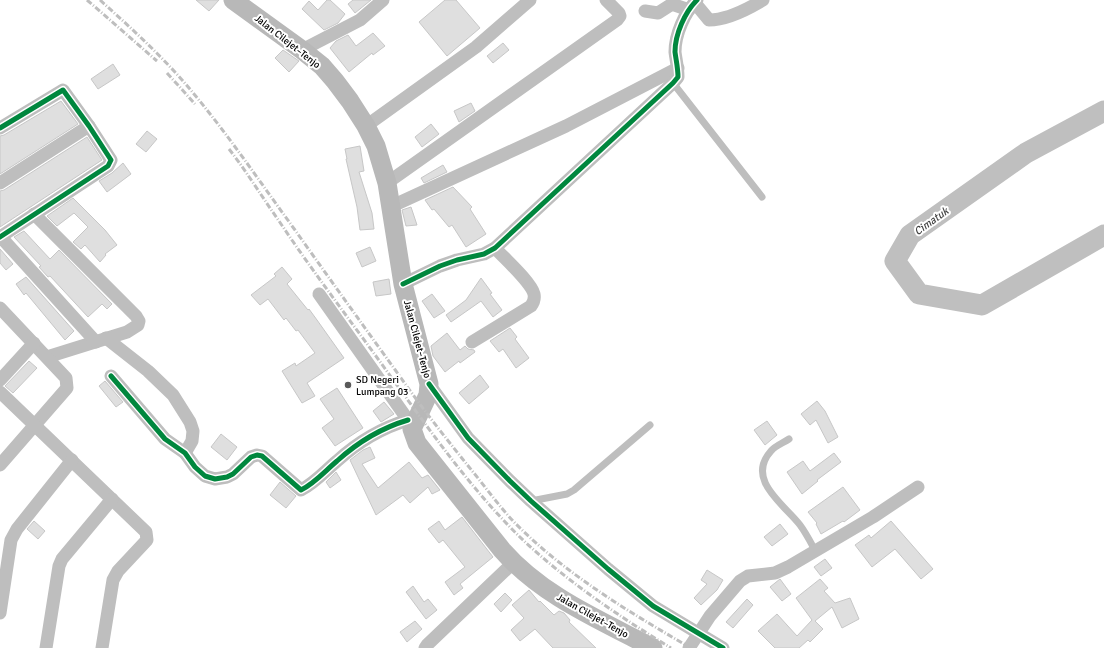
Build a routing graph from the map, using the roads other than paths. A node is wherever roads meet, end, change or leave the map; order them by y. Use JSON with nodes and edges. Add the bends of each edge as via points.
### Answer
{"nodes":[{"id":1,"x":234,"y":0,"type":"edge"},
{"id":2,"x":383,"y":0,"type":"edge"},
{"id":3,"x":530,"y":0,"type":"edge"},
{"id":4,"x":606,"y":0,"type":"edge"},
{"id":5,"x":763,"y":0,"type":"edge"},
{"id":6,"x":694,"y":4,"type":"edge"},
{"id":7,"x":645,"y":11,"type":"dead end"},
{"id":8,"x":302,"y":50,"type":"junction"},
{"id":9,"x":678,"y":68,"type":"junction"},
{"id":10,"x":673,"y":84,"type":"junction"},
{"id":11,"x":89,"y":126,"type":"junction"},
{"id":12,"x":366,"y":126,"type":"junction"},
{"id":13,"x":0,"y":128,"type":"edge"},
{"id":14,"x":0,"y":183,"type":"edge"},
{"id":15,"x":387,"y":183,"type":"junction"},
{"id":16,"x":762,"y":197,"type":"dead end"},
{"id":17,"x":390,"y":207,"type":"junction"},
{"id":18,"x":34,"y":214,"type":"junction"},
{"id":19,"x":0,"y":237,"type":"edge"},
{"id":20,"x":495,"y":248,"type":"junction"},
{"id":21,"x":403,"y":284,"type":"junction"},
{"id":22,"x":319,"y":294,"type":"dead end"},
{"id":23,"x":0,"y":308,"type":"edge"},
{"id":24,"x":101,"y":340,"type":"junction"},
{"id":25,"x":472,"y":342,"type":"dead end"},
{"id":26,"x":34,"y":343,"type":"junction"},
{"id":27,"x":47,"y":358,"type":"junction"},
{"id":28,"x":111,"y":376,"type":"dead end"},
{"id":29,"x":0,"y":380,"type":"edge"},
{"id":30,"x":429,"y":384,"type":"junction"},
{"id":31,"x":0,"y":392,"type":"edge"},
{"id":32,"x":35,"y":425,"type":"junction"},
{"id":33,"x":410,"y":425,"type":"junction"},
{"id":34,"x":650,"y":425,"type":"dead end"},
{"id":35,"x":788,"y":439,"type":"dead end"},
{"id":36,"x":185,"y":453,"type":"junction"},
{"id":37,"x":72,"y":460,"type":"junction"},
{"id":38,"x":0,"y":465,"type":"edge"},
{"id":39,"x":918,"y":487,"type":"dead end"},
{"id":40,"x":112,"y":499,"type":"junction"},
{"id":41,"x":531,"y":501,"type":"junction"},
{"id":42,"x":816,"y":552,"type":"junction"},
{"id":43,"x":513,"y":563,"type":"junction"},
{"id":44,"x":0,"y":613,"type":"edge"},
{"id":45,"x":698,"y":633,"type":"junction"},
{"id":46,"x":46,"y":648,"type":"edge"},
{"id":47,"x":102,"y":648,"type":"edge"},
{"id":48,"x":425,"y":648,"type":"edge"},
{"id":49,"x":653,"y":648,"type":"edge"},
{"id":50,"x":689,"y":648,"type":"edge"},
{"id":51,"x":723,"y":648,"type":"edge"}],
"edges":[{"from":1,"to":8,"type":"main road","name":"Jalan Cilejet–Tenjo"},
{"from":2,"to":8,"type":"street","via":[[360,20]]},
{"from":3,"to":12,"type":"street","via":[[476,47]]},
{"from":4,"to":15,"type":"street","via":[[619,13],[617,20]]},
{"from":5,"to":6,"type":"street","via":[[715,20],[709,20]]},
{"from":6,"to":7,"type":"street","via":[[672,4],[658,13]]},
{"from":6,"to":9,"type":"street","via":[[679,31],[675,51]]},
{"from":8,"to":12,"type":"main road","name":"Jalan Cilejet–Tenjo","via":[[322,66],[335,81]]},
{"from":9,"to":10,"type":"street","via":[[678,77]]},
{"from":9,"to":17,"type":"street","via":[[566,126]]},
{"from":10,"to":16,"type":"lane"},
{"from":10,"to":20,"type":"street"},
{"from":11,"to":13,"type":"street","via":[[63,90]]},
{"from":11,"to":14,"type":"street"},
{"from":11,"to":18,"type":"street","via":[[111,160],[110,163]]},
{"from":12,"to":15,"type":"main road","name":"Jalan Cilejet–Tenjo","via":[[376,146]]},
{"from":15,"to":17,"type":"main road","name":"Jalan Cilejet–Tenjo"},
{"from":17,"to":21,"type":"main road","name":"Jalan Cilejet–Tenjo"},
{"from":18,"to":19,"type":"street"},
{"from":18,"to":24,"type":"street","via":[[139,321],[138,325],[127,332]]},
{"from":19,"to":24,"type":"street"},
{"from":20,"to":21,"type":"street","via":[[484,254],[440,266]]},
{"from":20,"to":25,"type":"street","via":[[530,285],[534,301],[531,306]]},
{"from":21,"to":30,"type":"main road","name":"Jalan Cilejet–Tenjo"},
{"from":22,"to":33,"type":"street"},
{"from":23,"to":26,"type":"street"},
{"from":24,"to":27,"type":"street"},
{"from":24,"to":36,"type":"street","via":[[148,371],[173,395],[190,422],[193,432]]},
{"from":26,"to":27,"type":"street"},
{"from":26,"to":29,"type":"street"},
{"from":27,"to":32,"type":"street","via":[[66,378],[67,388]]},
{"from":28,"to":36,"type":"street","via":[[165,440]]},
{"from":30,"to":33,"type":"main road","name":"Jalan Cilejet–Tenjo","via":[[428,395],[414,423]]},
{"from":30,"to":41,"type":"street","via":[[468,438]]},
{"from":31,"to":32,"type":"street"},
{"from":32,"to":37,"type":"street"},
{"from":32,"to":38,"type":"street"},
{"from":33,"to":36,"type":"street","via":[[383,430],[358,444],[301,490],[262,456],[251,457],[233,474],[215,479],[205,476],[194,467]]},
{"from":33,"to":43,"type":"main road","name":"Jalan Cilejet–Tenjo","via":[[417,443]]},
{"from":34,"to":41,"type":"lane","via":[[574,490],[567,494]]},
{"from":35,"to":42,"type":"lane","via":[[771,451],[763,462],[762,475],[767,487],[800,525]]},
{"from":37,"to":40,"type":"street"},
{"from":37,"to":44,"type":"street","via":[[11,540]]},
{"from":39,"to":42,"type":"street"},
{"from":40,"to":46,"type":"street","via":[[62,559]]},
{"from":40,"to":47,"type":"street","via":[[146,532],[147,540],[112,580]]},
{"from":41,"to":45,"type":"street","via":[[653,606]]},
{"from":42,"to":45,"type":"street","via":[[776,573],[748,576],[740,581]]},
{"from":43,"to":48,"type":"street"},
{"from":43,"to":49,"type":"main road","name":"Jalan Cilejet–Tenjo","via":[[559,598]]},
{"from":45,"to":50,"type":"street"},
{"from":45,"to":51,"type":"street"}]}
